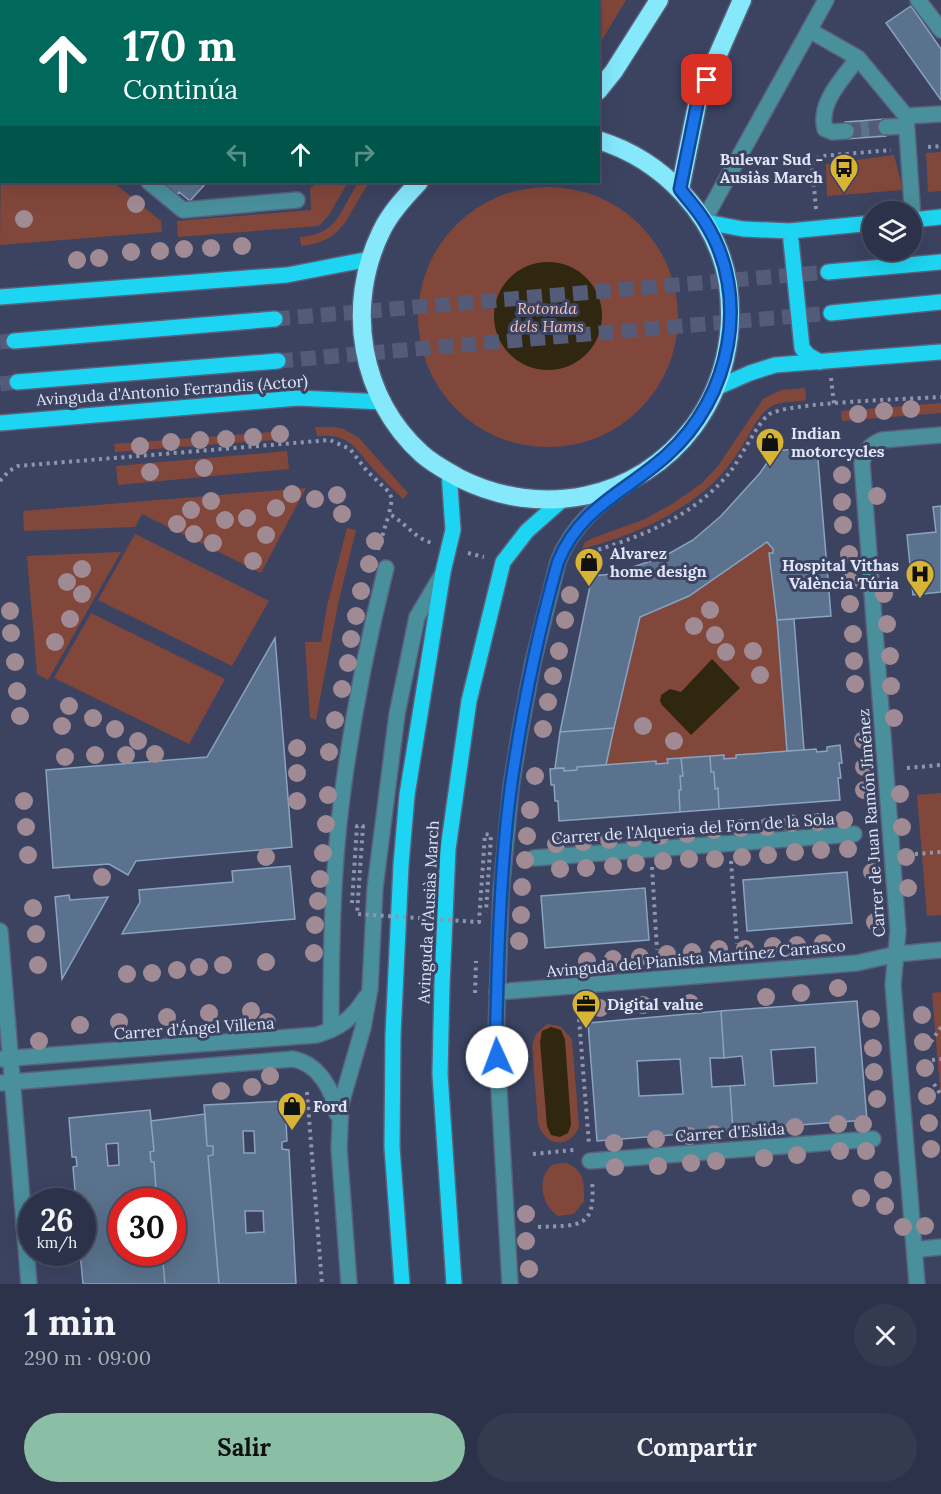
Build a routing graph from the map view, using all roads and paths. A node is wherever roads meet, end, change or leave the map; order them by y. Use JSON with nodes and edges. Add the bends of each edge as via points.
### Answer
{"nodes":[{"id":1,"x":647,"y":0,"type":"edge"},
{"id":2,"x":659,"y":0,"type":"edge"},
{"id":3,"x":742,"y":0,"type":"edge"},
{"id":4,"x":826,"y":0,"type":"edge"},
{"id":5,"x":918,"y":0,"type":"edge"},
{"id":6,"x":809,"y":30,"type":"junction"},
{"id":7,"x":941,"y":30,"type":"edge"},
{"id":8,"x":627,"y":52,"type":"junction"},
{"id":9,"x":858,"y":58,"type":"junction"},
{"id":10,"x":600,"y":88,"type":"edge"},
{"id":11,"x":941,"y":114,"type":"edge"},
{"id":12,"x":906,"y":121,"type":"junction"},
{"id":13,"x":885,"y":127,"type":"tunnel mouth"},
{"id":14,"x":846,"y":131,"type":"tunnel mouth"},
{"id":15,"x":600,"y":141,"type":"edge"},
{"id":16,"x":941,"y":146,"type":"edge"},
{"id":17,"x":908,"y":149,"type":"junction"},
{"id":18,"x":151,"y":183,"type":"edge"},
{"id":19,"x":418,"y":183,"type":"edge"},
{"id":20,"x":680,"y":189,"type":"junction"},
{"id":21,"x":297,"y":200,"type":"dead end"},
{"id":22,"x":912,"y":201,"type":"edge"},
{"id":23,"x":816,"y":202,"type":"dead end"},
{"id":24,"x":941,"y":218,"type":"edge"},
{"id":25,"x":922,"y":219,"type":"edge"},
{"id":26,"x":705,"y":221,"type":"junction"},
{"id":27,"x":862,"y":224,"type":"edge"},
{"id":28,"x":790,"y":231,"type":"junction"},
{"id":29,"x":370,"y":259,"type":"junction"},
{"id":30,"x":941,"y":262,"type":"edge"},
{"id":31,"x":828,"y":272,"type":"tunnel mouth"},
{"id":32,"x":0,"y":297,"type":"edge"},
{"id":33,"x":941,"y":302,"type":"edge"},
{"id":34,"x":831,"y":313,"type":"tunnel mouth"},
{"id":35,"x":275,"y":319,"type":"tunnel mouth"},
{"id":36,"x":14,"y":341,"type":"tunnel mouth"},
{"id":37,"x":941,"y":352,"type":"edge"},
{"id":38,"x":278,"y":361,"type":"tunnel mouth"},
{"id":39,"x":820,"y":362,"type":"junction"},
{"id":40,"x":17,"y":382,"type":"tunnel mouth"},
{"id":41,"x":832,"y":383,"type":"dead end"},
{"id":42,"x":716,"y":388,"type":"junction"},
{"id":43,"x":941,"y":397,"type":"edge"},
{"id":44,"x":383,"y":402,"type":"junction"},
{"id":45,"x":834,"y":404,"type":"junction"},
{"id":46,"x":0,"y":423,"type":"edge"},
{"id":47,"x":941,"y":435,"type":"edge"},
{"id":48,"x":449,"y":472,"type":"junction"},
{"id":49,"x":644,"y":473,"type":"junction"},
{"id":50,"x":0,"y":481,"type":"edge"},
{"id":51,"x":562,"y":500,"type":"junction"},
{"id":52,"x":450,"y":548,"type":"junction"},
{"id":53,"x":576,"y":556,"type":"dead end"},
{"id":54,"x":502,"y":562,"type":"junction"},
{"id":55,"x":386,"y":568,"type":"dead end"},
{"id":56,"x":443,"y":572,"type":"junction"},
{"id":57,"x":941,"y":765,"type":"edge"},
{"id":58,"x":908,"y":768,"type":"dead end"},
{"id":59,"x":854,"y":834,"type":"dead end"},
{"id":60,"x":730,"y":843,"type":"junction"},
{"id":61,"x":651,"y":849,"type":"junction"},
{"id":62,"x":941,"y":852,"type":"edge"},
{"id":63,"x":915,"y":854,"type":"dead end"},
{"id":64,"x":534,"y":858,"type":"dead end"},
{"id":65,"x":352,"y":903,"type":"dead end"},
{"id":66,"x":486,"y":912,"type":"dead end"},
{"id":67,"x":0,"y":931,"type":"edge"},
{"id":68,"x":737,"y":944,"type":"dead end"},
{"id":69,"x":657,"y":950,"type":"dead end"},
{"id":70,"x":941,"y":950,"type":"edge"},
{"id":71,"x":897,"y":954,"type":"junction"},
{"id":72,"x":370,"y":989,"type":"junction"},
{"id":73,"x":497,"y":992,"type":"junction"},
{"id":74,"x":941,"y":1028,"type":"edge"},
{"id":75,"x":331,"y":1030,"type":"junction"},
{"id":76,"x":931,"y":1042,"type":"dead end"},
{"id":77,"x":5,"y":1059,"type":"edge"},
{"id":78,"x":941,"y":1059,"type":"edge"},
{"id":79,"x":932,"y":1060,"type":"dead end"},
{"id":80,"x":6,"y":1082,"type":"edge"},
{"id":81,"x":934,"y":1084,"type":"dead end"},
{"id":82,"x":306,"y":1085,"type":"dead end"},
{"id":83,"x":941,"y":1095,"type":"edge"},
{"id":84,"x":339,"y":1126,"type":"junction"},
{"id":85,"x":873,"y":1139,"type":"dead end"},
{"id":86,"x":578,"y":1150,"type":"dead end"},
{"id":87,"x":533,"y":1154,"type":"dead end"},
{"id":88,"x":590,"y":1161,"type":"dead end"},
{"id":89,"x":941,"y":1248,"type":"edge"},
{"id":90,"x":922,"y":1249,"type":"dead end"},
{"id":91,"x":28,"y":1284,"type":"edge"},
{"id":92,"x":322,"y":1284,"type":"edge"},
{"id":93,"x":349,"y":1284,"type":"edge"},
{"id":94,"x":402,"y":1284,"type":"edge"},
{"id":95,"x":454,"y":1284,"type":"edge"},
{"id":96,"x":510,"y":1284,"type":"edge"},
{"id":97,"x":917,"y":1284,"type":"edge"}],
"edges":[{"from":1,"to":8,"type":"highway"},
{"from":2,"to":8,"type":"highway"},
{"from":3,"to":20,"type":"highway","via":[[698,100]]},
{"from":4,"to":6,"type":"street"},
{"from":5,"to":7,"type":"street"},
{"from":6,"to":9,"type":"street"},
{"from":6,"to":26,"type":"street"},
{"from":8,"to":10,"type":"highway"},
{"from":9,"to":12,"type":"street"},
{"from":9,"to":14,"type":"street","via":[[830,98],[822,118],[825,129]]},
{"from":11,"to":12,"type":"street"},
{"from":12,"to":13,"type":"street"},
{"from":12,"to":17,"type":"street"},
{"from":15,"to":20,"type":"highway","via":[[639,157]]},
{"from":16,"to":17,"type":"path"},
{"from":17,"to":22,"type":"street"},
{"from":17,"to":23,"type":"path","via":[[815,159],[812,164]]},
{"from":18,"to":21,"type":"street","via":[[183,210]]},
{"from":19,"to":29,"type":"highway","via":[[382,230]]},
{"from":20,"to":26,"type":"highway"},
{"from":24,"to":25,"type":"main road"},
{"from":26,"to":28,"type":"main road","via":[[744,229]]},
{"from":26,"to":42,"type":"highway","via":[[721,259],[730,302],[728,346]]},
{"from":27,"to":28,"type":"main road"},
{"from":28,"to":39,"type":"main road","via":[[802,348]]},
{"from":29,"to":32,"type":"main road","via":[[287,275]]},
{"from":29,"to":44,"type":"highway","via":[[361,307],[362,332],[372,380]]},
{"from":30,"to":31,"type":"main road"},
{"from":33,"to":34,"type":"main road"},
{"from":35,"to":36,"type":"main road"},
{"from":37,"to":39,"type":"main road"},
{"from":38,"to":40,"type":"main road","name":"Avinguda d'Antonio Ferrandis (Actor)"},
{"from":39,"to":42,"type":"main road","via":[[775,365]]},
{"from":41,"to":45,"type":"path"},
{"from":42,"to":49,"type":"highway","via":[[686,436]]},
{"from":43,"to":45,"type":"path"},
{"from":44,"to":46,"type":"main road","name":"Avinguda d'Antonio Ferrandis (Actor)","via":[[298,398]]},
{"from":44,"to":48,"type":"highway","via":[[400,430],[423,454]]},
{"from":45,"to":53,"type":"path","via":[[787,408],[768,416],[740,459],[709,494],[666,524]]},
{"from":47,"to":71,"type":"street","name":"Carrer de Juan Ramón Jiménez","via":[[882,440],[867,449],[862,463]]},
{"from":48,"to":51,"type":"highway","via":[[503,495]]},
{"from":48,"to":52,"type":"main road","name":"Avinguda d'Ausiàs March","via":[[453,530]]},
{"from":49,"to":51,"type":"highway","via":[[604,491]]},
{"from":49,"to":73,"type":"street","via":[[584,520],[563,548],[558,562],[533,662],[511,787]]},
{"from":50,"to":52,"type":"path","via":[[18,466],[330,440],[351,449],[389,492],[389,514],[426,542]]},
{"from":51,"to":54,"type":"main road","name":"Avinguda d'Ausiàs March","via":[[527,531]]},
{"from":52,"to":54,"type":"path"},
{"from":52,"to":56,"type":"main road","name":"Avinguda d'Ausiàs March"},
{"from":54,"to":95,"type":"main road","name":"Avinguda d'Ausiàs March","via":[[469,701],[448,849],[440,1074]]},
{"from":55,"to":75,"type":"street","via":[[363,669],[342,798],[332,941]]},
{"from":56,"to":72,"type":"street","name":"Avinguda d'Ausiàs March","via":[[417,617],[397,714],[375,888]]},
{"from":56,"to":94,"type":"main road","name":"Avinguda d'Ausiàs March","via":[[407,795],[401,865],[392,1147]]},
{"from":57,"to":58,"type":"path"},
{"from":59,"to":60,"type":"street","name":"Carrer de l'Alqueria del Forn de la Sola"},
{"from":60,"to":61,"type":"street","name":"Carrer de l'Alqueria del Forn de la Sola"},
{"from":60,"to":68,"type":"path"},
{"from":61,"to":64,"type":"street","name":"Carrer de l'Alqueria del Forn de la Sola"},
{"from":61,"to":69,"type":"path"},
{"from":62,"to":63,"type":"path"},
{"from":65,"to":66,"type":"path","bridge":true,"via":[[357,826],[363,826],[357,914],[479,922],[485,834],[491,835]]},
{"from":67,"to":77,"type":"street"},
{"from":70,"to":71,"type":"street","name":"Avinguda del Pianista Martínez Carrasco"},
{"from":71,"to":73,"type":"street","name":"Avinguda del Pianista Martínez Carrasco","via":[[857,963]]},
{"from":71,"to":97,"type":"street","name":"Carrer de Juan Ramón Jiménez","via":[[893,985]]},
{"from":72,"to":75,"type":"street","name":"Carrer d'Ángel Villena","via":[[357,1011]]},
{"from":72,"to":84,"type":"street","name":"Avinguda d'Ausiàs March"},
{"from":73,"to":96,"type":"street"},
{"from":74,"to":76,"type":"path"},
{"from":75,"to":77,"type":"street","name":"Carrer d'Ángel Villena","via":[[303,1038]]},
{"from":77,"to":80,"type":"street"},
{"from":78,"to":79,"type":"path"},
{"from":80,"to":84,"type":"street","via":[[293,1059],[305,1063],[325,1082]]},
{"from":80,"to":91,"type":"street"},
{"from":81,"to":83,"type":"path"},
{"from":82,"to":92,"type":"path"},
{"from":84,"to":93,"type":"street","name":"Avinguda d'Ausiàs March"},
{"from":85,"to":88,"type":"street","name":"Carrer d'Eslida"},
{"from":86,"to":87,"type":"path"},
{"from":89,"to":90,"type":"street"}]}
